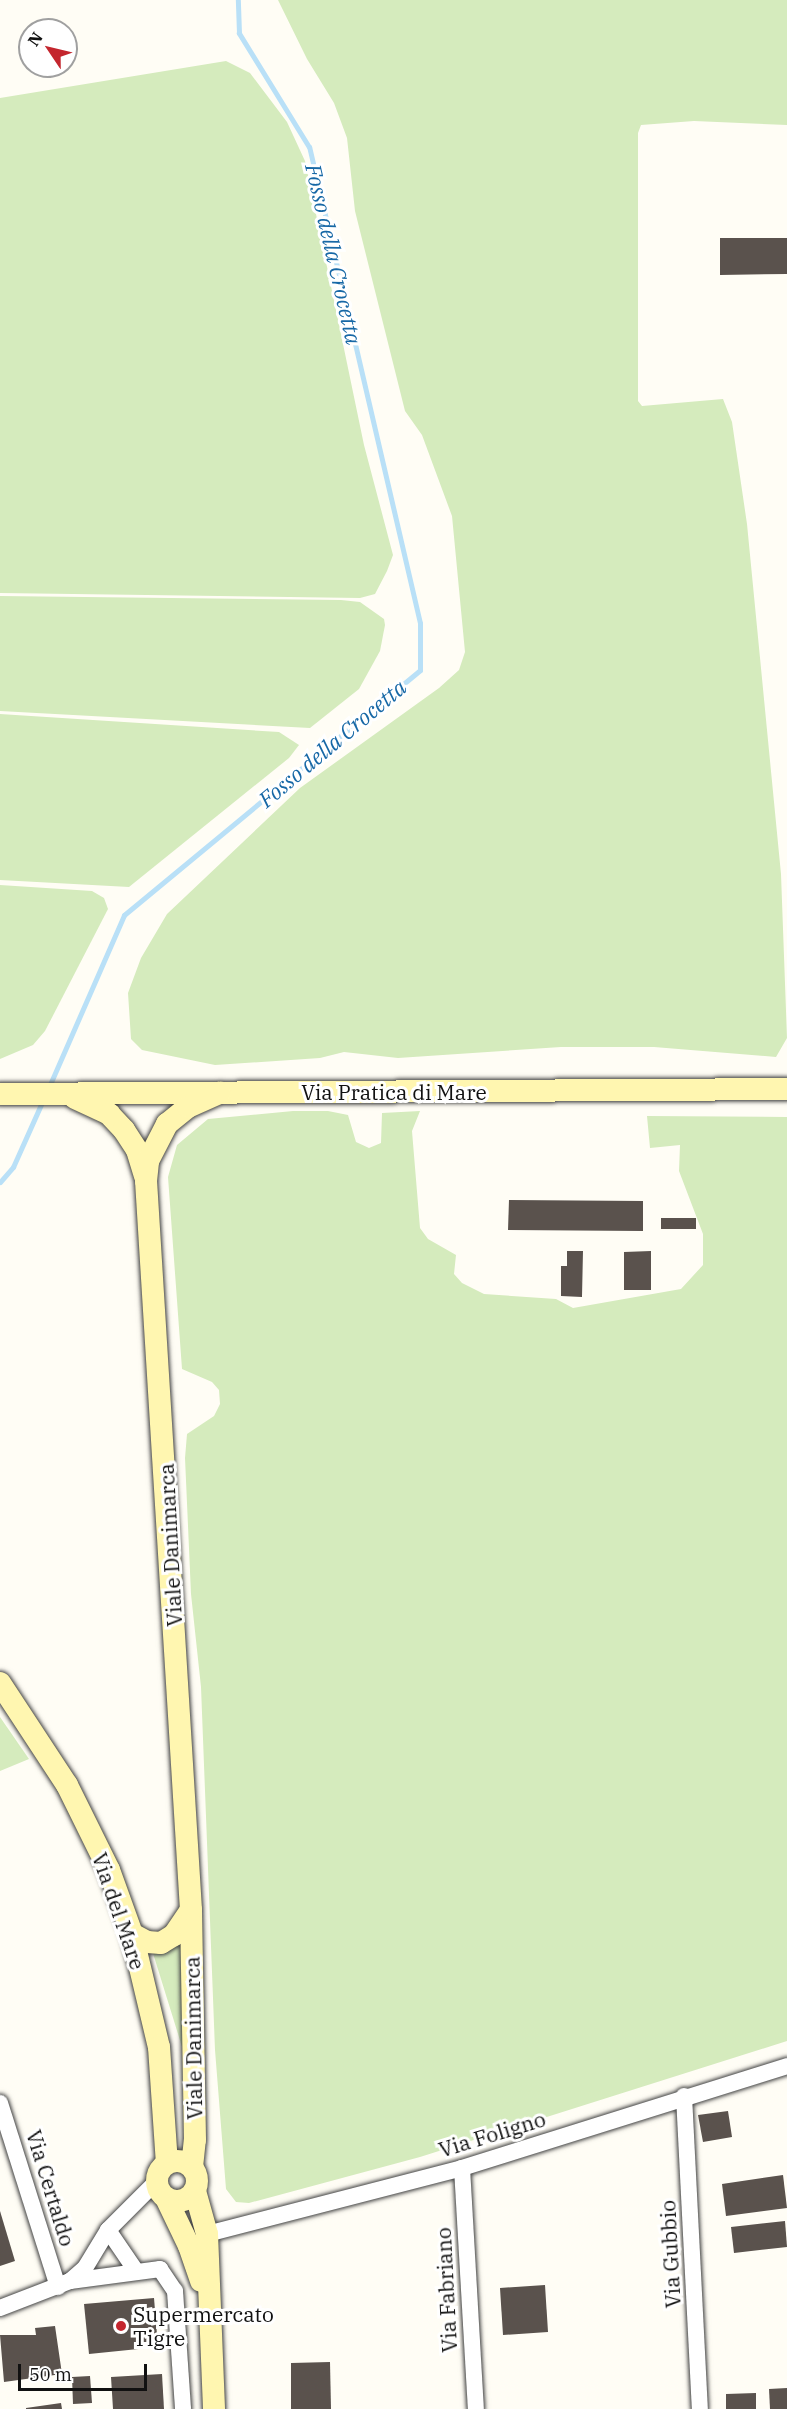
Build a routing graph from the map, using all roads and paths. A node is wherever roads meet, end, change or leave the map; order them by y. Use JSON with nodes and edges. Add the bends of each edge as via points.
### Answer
{"nodes":[{"id":1,"x":787,"y":1089,"type":"edge"},
{"id":2,"x":220,"y":1093,"type":"junction"},
{"id":3,"x":0,"y":1094,"type":"edge"},
{"id":4,"x":65,"y":1094,"type":"junction"},
{"id":5,"x":146,"y":1181,"type":"junction"},
{"id":6,"x":0,"y":1683,"type":"edge"},
{"id":7,"x":190,"y":1910,"type":"junction"},
{"id":8,"x":132,"y":1934,"type":"junction"},
{"id":9,"x":787,"y":2066,"type":"edge"},
{"id":10,"x":684,"y":2096,"type":"junction"},
{"id":11,"x":0,"y":2103,"type":"edge"},
{"id":12,"x":192,"y":2167,"type":"junction"},
{"id":13,"x":462,"y":2168,"type":"junction"},
{"id":14,"x":163,"y":2181,"type":"junction"},
{"id":15,"x":195,"y":2191,"type":"junction"},
{"id":16,"x":108,"y":2230,"type":"junction"},
{"id":17,"x":207,"y":2234,"type":"junction"},
{"id":18,"x":136,"y":2271,"type":"junction"},
{"id":19,"x":64,"y":2284,"type":"junction"},
{"id":20,"x":207,"y":2299,"type":"junction"},
{"id":21,"x":0,"y":2308,"type":"edge"},
{"id":22,"x":183,"y":2409,"type":"edge"},
{"id":23,"x":214,"y":2409,"type":"edge"},
{"id":24,"x":476,"y":2409,"type":"edge"},
{"id":25,"x":700,"y":2409,"type":"edge"}],
"edges":[{"from":1,"to":2,"type":"main road","name":"Via Pratica di Mare"},
{"from":2,"to":4,"type":"main road","name":"Via Pratica di Mare"},
{"from":2,"to":5,"type":"main road","name":"Viale Danimarca","via":[[188,1107],[167,1124],[148,1161]]},
{"from":3,"to":4,"type":"main road","name":"Via Pratica di Mare"},
{"from":4,"to":5,"type":"main road","name":"Viale Danimarca","via":[[109,1114],[124,1130],[137,1149]]},
{"from":5,"to":7,"type":"main road","name":"Viale Danimarca"},
{"from":6,"to":8,"type":"main road","name":"Via del Mare","via":[[67,1785],[109,1870]]},
{"from":7,"to":8,"type":"main road","name":"Viale Danimarca","via":[[174,1935],[161,1943],[147,1942]]},
{"from":7,"to":12,"type":"main road","name":"Viale Danimarca","via":[[195,2140]]},
{"from":8,"to":14,"type":"main road","name":"Via del Mare","via":[[159,2048]]},
{"from":9,"to":10,"type":"street","name":"Via Foligno"},
{"from":10,"to":13,"type":"street","name":"Via Foligno"},
{"from":10,"to":25,"type":"street","name":"Via Gubbio"},
{"from":11,"to":19,"type":"street","name":"Via Certaldo"},
{"from":12,"to":14,"type":"main road","via":[[180,2161]]},
{"from":12,"to":15,"type":"main road","via":[[197,2178]]},
{"from":13,"to":17,"type":"street","name":"Via Foligno"},
{"from":13,"to":24,"type":"street","name":"Via Fabriano"},
{"from":14,"to":15,"type":"main road","via":[[178,2202]]},
{"from":14,"to":16,"type":"street"},
{"from":14,"to":20,"type":"main road"},
{"from":15,"to":17,"type":"main road"},
{"from":16,"to":18,"type":"street"},
{"from":16,"to":19,"type":"street","via":[[85,2268]]},
{"from":17,"to":20,"type":"main road"},
{"from":18,"to":19,"type":"street"},
{"from":18,"to":22,"type":"street","via":[[160,2269],[175,2291]]},
{"from":19,"to":21,"type":"street"},
{"from":20,"to":23,"type":"main road"}]}
